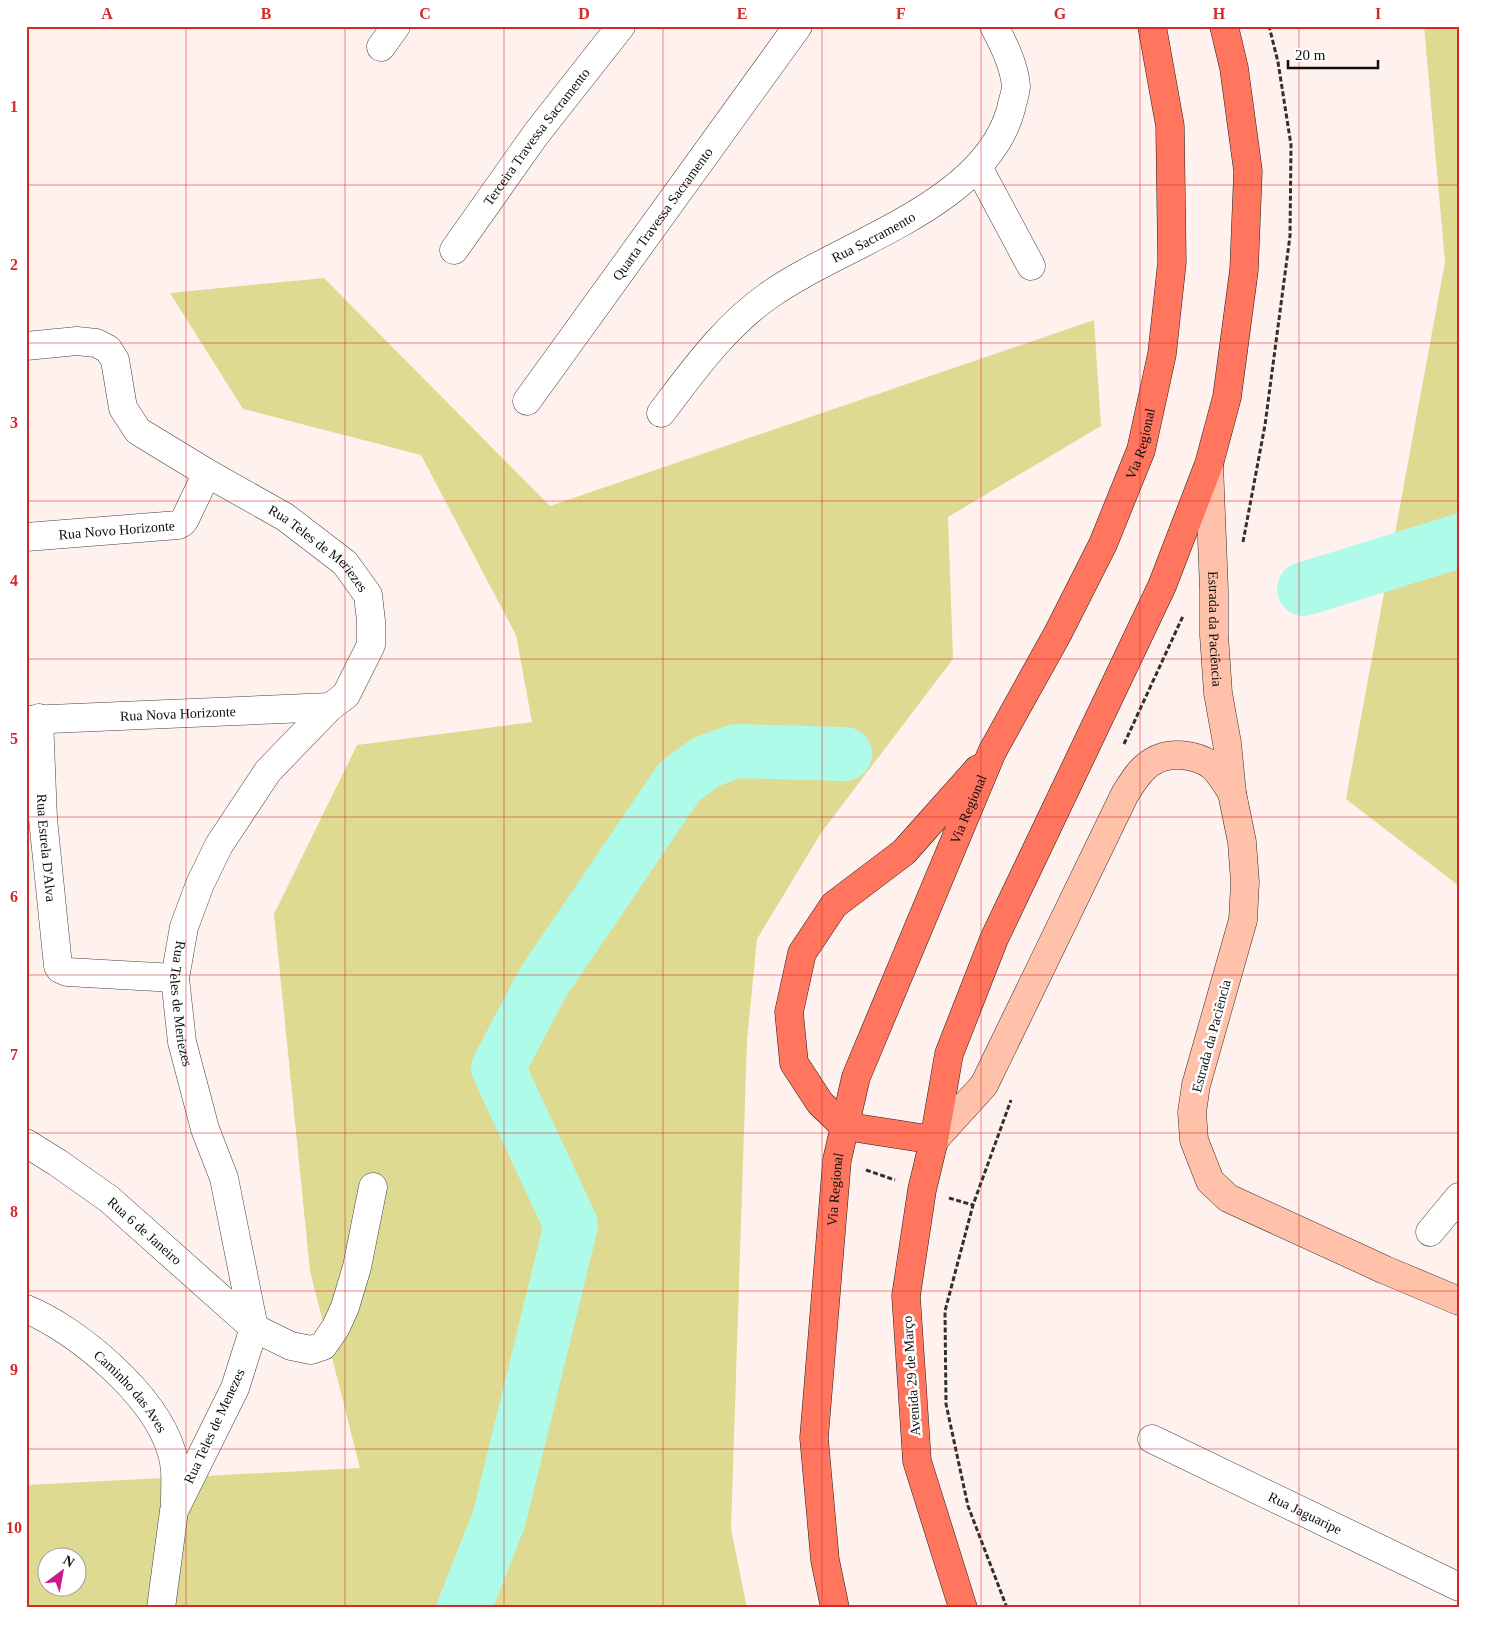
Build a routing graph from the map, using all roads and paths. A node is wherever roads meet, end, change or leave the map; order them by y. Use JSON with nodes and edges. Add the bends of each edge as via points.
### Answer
{"nodes":[{"id":1,"x":621,"y":26,"type":"edge"},
{"id":2,"x":798,"y":26,"type":"edge"},
{"id":3,"x":994,"y":26,"type":"edge"},
{"id":4,"x":1152,"y":26,"type":"edge"},
{"id":5,"x":1224,"y":26,"type":"edge"},
{"id":6,"x":978,"y":167,"type":"junction"},
{"id":7,"x":454,"y":250,"type":"dead end"},
{"id":8,"x":1031,"y":266,"type":"dead end"},
{"id":9,"x":26,"y":346,"type":"edge"},
{"id":10,"x":527,"y":401,"type":"dead end"},
{"id":11,"x":660,"y":413,"type":"dead end"},
{"id":12,"x":1208,"y":464,"type":"junction"},
{"id":13,"x":207,"y":473,"type":"junction"},
{"id":14,"x":26,"y":537,"type":"edge"},
{"id":15,"x":330,"y":707,"type":"junction"},
{"id":16,"x":33,"y":719,"type":"edge"},
{"id":17,"x":992,"y":752,"type":"junction"},
{"id":18,"x":1232,"y":793,"type":"junction"},
{"id":19,"x":175,"y":978,"type":"junction"},
{"id":20,"x":844,"y":1126,"type":"junction"},
{"id":21,"x":205,"y":1129,"type":"joint"},
{"id":22,"x":934,"y":1140,"type":"junction"},
{"id":23,"x":26,"y":1143,"type":"edge"},
{"id":24,"x":374,"y":1187,"type":"dead end"},
{"id":25,"x":1459,"y":1197,"type":"edge"},
{"id":26,"x":1430,"y":1232,"type":"dead end"},
{"id":27,"x":1459,"y":1301,"type":"edge"},
{"id":28,"x":26,"y":1309,"type":"edge"},
{"id":29,"x":254,"y":1328,"type":"junction"},
{"id":30,"x":1152,"y":1439,"type":"dead end"},
{"id":31,"x":174,"y":1511,"type":"junction"},
{"id":32,"x":1459,"y":1587,"type":"edge"},
{"id":33,"x":161,"y":1608,"type":"edge"},
{"id":34,"x":835,"y":1608,"type":"edge"},
{"id":35,"x":963,"y":1608,"type":"edge"}],
"edges":[{"from":1,"to":7,"type":"street","name":"Terceira Travessa Sacramento","via":[[536,134]]},
{"from":2,"to":10,"type":"street","name":"Quarta Travessa Sacramento"},
{"from":3,"to":6,"type":"street","name":"Rua Sacramento","via":[[1009,55],[1016,88],[1008,120],[994,147]]},
{"from":4,"to":17,"type":"main road","name":"Via Regional","via":[[1170,126],[1172,262],[1162,354],[1141,450],[1103,544]]},
{"from":5,"to":12,"type":"main road","via":[[1234,68],[1248,171],[1244,270],[1230,378]]},
{"from":6,"to":8,"type":"street"},
{"from":6,"to":11,"type":"street","name":"Rua Sacramento","via":[[917,213],[820,265],[741,316],[710,349]]},
{"from":9,"to":13,"type":"street","name":"Rua Teles de Meriezes","via":[[77,341],[96,343],[108,349],[115,360],[122,408],[138,431]]},
{"from":12,"to":18,"type":"main road","name":"Estrada da Paciência","via":[[1218,693]]},
{"from":12,"to":22,"type":"main road","via":[[1162,586],[994,939],[950,1054]]},
{"from":13,"to":14,"type":"street","name":"Rua Novo Horizonte","via":[[185,519],[178,525]]},
{"from":13,"to":15,"type":"street","name":"Rua Teles de Meriezes","via":[[285,517],[345,563],[368,595],[371,645],[346,695]]},
{"from":15,"to":16,"type":"street","name":"Rua Nova Horizonte"},
{"from":15,"to":19,"type":"street","name":"Rua Teles de Meriezes","via":[[268,771],[219,845],[184,927]]},
{"from":16,"to":19,"type":"street","name":"Rua Estrela D'Alva","via":[[58,966],[67,972]]},
{"from":17,"to":20,"type":"main road","name":"Via Regional","via":[[856,1077]]},
{"from":17,"to":20,"type":"main road","via":[[904,852],[834,905],[802,953],[789,1012],[794,1064],[820,1103]]},
{"from":18,"to":22,"type":"main road","name":"Estrada da Paciência","via":[[1212,766],[1194,757],[1171,756],[1152,761],[1136,777],[984,1084]]},
{"from":18,"to":27,"type":"main road","name":"Estrada da Paciência","via":[[1242,842],[1243,920],[1196,1085],[1192,1112],[1194,1140],[1202,1164],[1210,1181],[1228,1198]]},
{"from":19,"to":21,"type":"street","name":"Rua Teles de Meriezes","via":[[182,1042]]},
{"from":20,"to":22,"type":"main road"},
{"from":20,"to":34,"type":"main road","name":"Via Regional","via":[[837,1160],[814,1438],[825,1560]]},
{"from":21,"to":29,"type":"street","name":"Rua Teles de Menezes","via":[[224,1178]]},
{"from":22,"to":35,"type":"main road","name":"Avenida 29 de Março","via":[[922,1190],[906,1296],[917,1461]]},
{"from":23,"to":29,"type":"street","name":"Rua 6 de Janeiro","via":[[109,1199]]},
{"from":24,"to":29,"type":"street","name":"Rua 6 de Janeiro","via":[[350,1291],[336,1327],[323,1346],[311,1350],[291,1346]]},
{"from":25,"to":26,"type":"street"},
{"from":28,"to":31,"type":"street","name":"Caminho das Aves","via":[[71,1333],[100,1356],[150,1409],[168,1440],[175,1464]]},
{"from":29,"to":31,"type":"street","name":"Rua Teles de Menezes","via":[[235,1388]]},
{"from":30,"to":32,"type":"street","name":"Rua Jaguaripe"},
{"from":31,"to":33,"type":"street","name":"Rua Teles de Menezes"}]}
